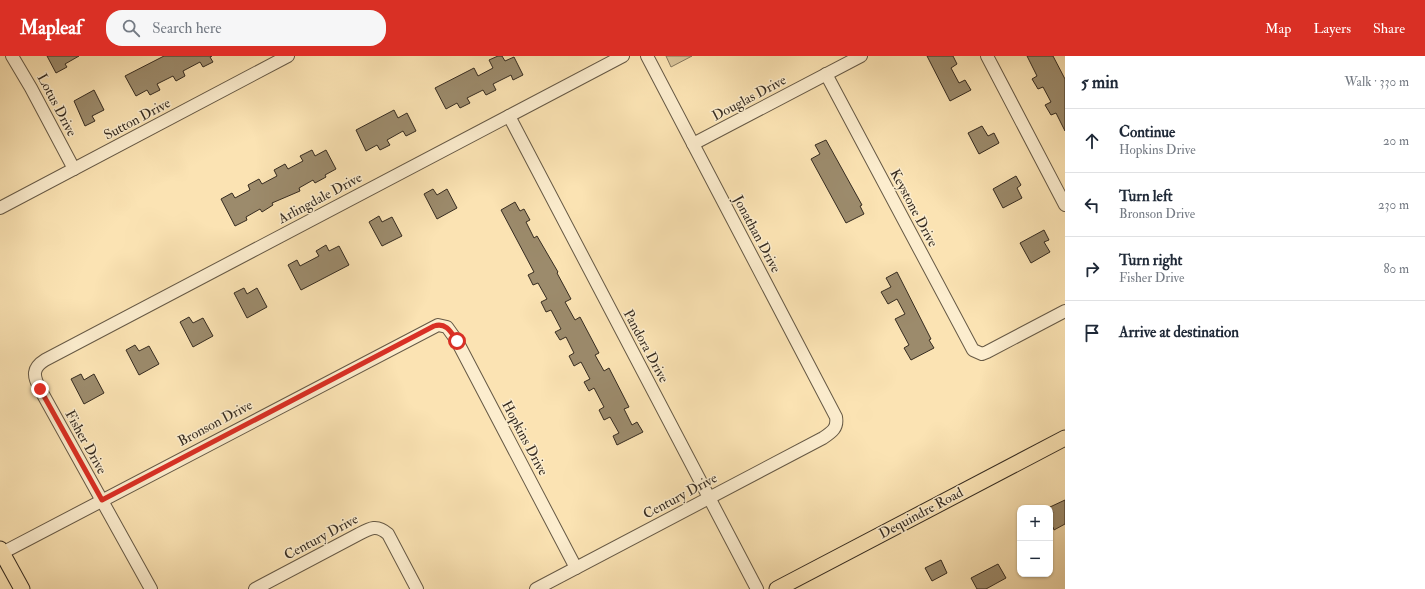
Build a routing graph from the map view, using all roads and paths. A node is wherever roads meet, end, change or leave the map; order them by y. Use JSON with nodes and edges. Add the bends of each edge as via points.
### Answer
{"nodes":[{"id":1,"x":12,"y":56,"type":"edge"},
{"id":2,"x":288,"y":56,"type":"edge"},
{"id":3,"x":623,"y":56,"type":"edge"},
{"id":4,"x":647,"y":56,"type":"edge"},
{"id":5,"x":861,"y":56,"type":"edge"},
{"id":6,"x":987,"y":56,"type":"edge"},
{"id":7,"x":826,"y":74,"type":"junction"},
{"id":8,"x":509,"y":116,"type":"junction"},
{"id":9,"x":693,"y":144,"type":"junction"},
{"id":10,"x":74,"y":169,"type":"junction"},
{"id":11,"x":1065,"y":205,"type":"edge"},
{"id":12,"x":0,"y":208,"type":"edge"},
{"id":13,"x":1065,"y":311,"type":"edge"},
{"id":14,"x":443,"y":325,"type":"joint"},
{"id":15,"x":35,"y":372,"type":"joint"},
{"id":16,"x":836,"y":426,"type":"joint"},
{"id":17,"x":1065,"y":438,"type":"edge"},
{"id":18,"x":709,"y":498,"type":"junction"},
{"id":19,"x":102,"y":500,"type":"junction"},
{"id":20,"x":1,"y":551,"type":"edge"},
{"id":21,"x":576,"y":568,"type":"junction"},
{"id":22,"x":22,"y":589,"type":"edge"},
{"id":23,"x":151,"y":589,"type":"edge"},
{"id":24,"x":254,"y":589,"type":"edge"},
{"id":25,"x":417,"y":589,"type":"edge"},
{"id":26,"x":536,"y":589,"type":"edge"},
{"id":27,"x":757,"y":589,"type":"edge"},
{"id":28,"x":777,"y":589,"type":"edge"}],
"edges":[{"from":1,"to":10,"type":"street","name":"Lotus Drive"},
{"from":2,"to":10,"type":"street","name":"Sutton Drive"},
{"from":3,"to":8,"type":"street","name":"Arlingdale Drive"},
{"from":4,"to":9,"type":"street","name":"Jonathan Drive"},
{"from":5,"to":7,"type":"street","name":"Douglas Drive"},
{"from":6,"to":11,"type":"street"},
{"from":7,"to":9,"type":"street","name":"Douglas Drive"},
{"from":7,"to":13,"type":"street","name":"Keystone Drive","via":[[973,350],[982,354],[987,352]]},
{"from":8,"to":15,"type":"street","name":"Arlingdale Drive","via":[[45,360],[36,367]]},
{"from":8,"to":18,"type":"street","name":"Pandora Drive"},
{"from":9,"to":16,"type":"street","name":"Jonathan Drive","via":[[836,417]]},
{"from":10,"to":12,"type":"street","name":"Sutton Drive"},
{"from":14,"to":19,"type":"street","name":"Bronson Drive","via":[[434,326]]},
{"from":14,"to":21,"type":"street","name":"Hopkins Drive","via":[[451,331],[457,341]]},
{"from":15,"to":19,"type":"street","name":"Fisher Drive","via":[[35,380]]},
{"from":16,"to":18,"type":"street","name":"Century Drive","via":[[823,438]]},
{"from":17,"to":28,"type":"main road","name":"Dequindre Road"},
{"from":18,"to":21,"type":"street","name":"Century Drive"},
{"from":18,"to":27,"type":"street","name":"Pandora Drive"},
{"from":19,"to":20,"type":"street","name":"Bronson Drive"},
{"from":19,"to":23,"type":"street","name":"Fisher Drive"},
{"from":20,"to":22,"type":"main road"},
{"from":21,"to":26,"type":"street","name":"Century Drive"},
{"from":24,"to":25,"type":"street","name":"Century Drive","via":[[376,527],[388,534]]}]}
